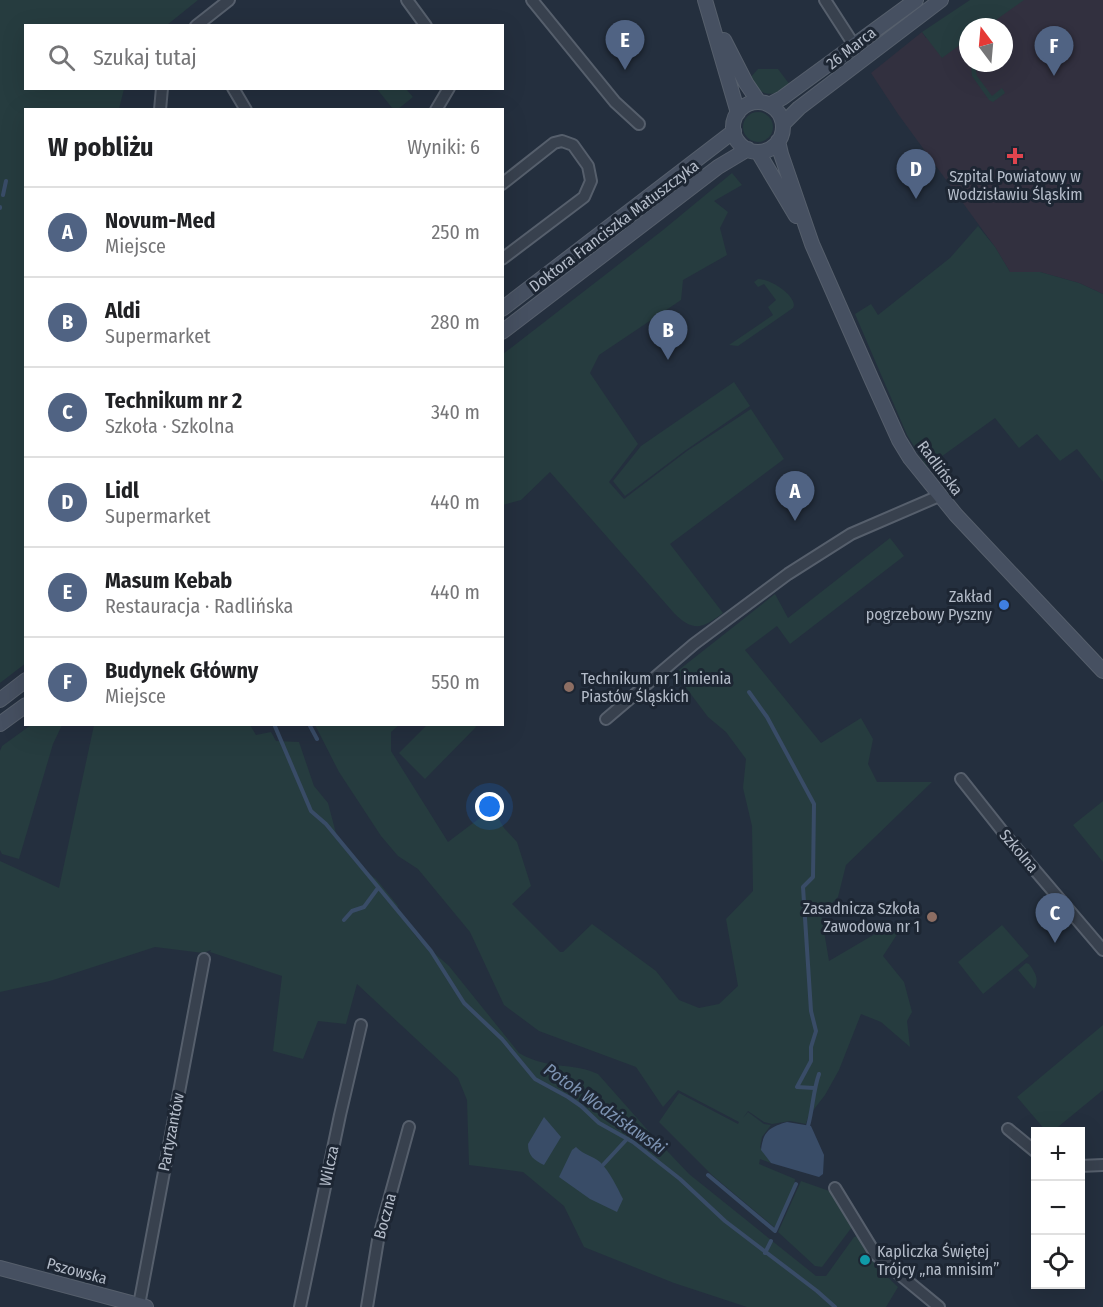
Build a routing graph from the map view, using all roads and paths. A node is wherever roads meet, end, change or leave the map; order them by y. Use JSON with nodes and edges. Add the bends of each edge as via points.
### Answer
{"nodes":[{"id":1,"x":229,"y":0,"type":"edge"},
{"id":2,"x":407,"y":0,"type":"edge"},
{"id":3,"x":532,"y":0,"type":"edge"},
{"id":4,"x":825,"y":0,"type":"edge"},
{"id":5,"x":916,"y":0,"type":"edge"},
{"id":6,"x":941,"y":0,"type":"edge"},
{"id":7,"x":706,"y":4,"type":"edge"},
{"id":8,"x":199,"y":24,"type":"edge"},
{"id":9,"x":425,"y":24,"type":"edge"},
{"id":10,"x":854,"y":45,"type":"junction"},
{"id":11,"x":162,"y":90,"type":"edge"},
{"id":12,"x":234,"y":90,"type":"edge"},
{"id":13,"x":448,"y":90,"type":"edge"},
{"id":14,"x":764,"y":103,"type":"junction"},
{"id":15,"x":160,"y":108,"type":"edge"},
{"id":16,"x":245,"y":108,"type":"edge"},
{"id":17,"x":437,"y":108,"type":"edge"},
{"id":18,"x":738,"y":113,"type":"junction"},
{"id":19,"x":639,"y":123,"type":"dead end"},
{"id":20,"x":783,"y":124,"type":"junction"},
{"id":21,"x":734,"y":131,"type":"junction"},
{"id":22,"x":778,"y":141,"type":"junction"},
{"id":23,"x":753,"y":150,"type":"junction"},
{"id":24,"x":504,"y":182,"type":"edge"},
{"id":25,"x":812,"y":244,"type":"junction"},
{"id":26,"x":504,"y":257,"type":"edge"},
{"id":27,"x":504,"y":307,"type":"edge"},
{"id":28,"x":504,"y":330,"type":"edge"},
{"id":29,"x":939,"y":496,"type":"junction"},
{"id":30,"x":1103,"y":671,"type":"edge"},
{"id":31,"x":24,"y":682,"type":"edge"},
{"id":32,"x":0,"y":700,"type":"edge"},
{"id":33,"x":24,"y":706,"type":"edge"},
{"id":34,"x":606,"y":719,"type":"dead end"},
{"id":35,"x":0,"y":724,"type":"edge"},
{"id":36,"x":961,"y":779,"type":"dead end"},
{"id":37,"x":1103,"y":950,"type":"edge"},
{"id":38,"x":204,"y":959,"type":"dead end"},
{"id":39,"x":361,"y":1025,"type":"dead end"},
{"id":40,"x":409,"y":1127,"type":"dead end"},
{"id":41,"x":1008,"y":1129,"type":"dead end"},
{"id":42,"x":1031,"y":1149,"type":"edge"},
{"id":43,"x":1103,"y":1165,"type":"edge"},
{"id":44,"x":1085,"y":1166,"type":"edge"},
{"id":45,"x":835,"y":1188,"type":"dead end"},
{"id":46,"x":0,"y":1268,"type":"edge"},
{"id":47,"x":142,"y":1306,"type":"edge"},
{"id":48,"x":300,"y":1307,"type":"edge"},
{"id":49,"x":367,"y":1307,"type":"edge"},
{"id":50,"x":939,"y":1307,"type":"edge"}],
"edges":[{"from":1,"to":8,"type":"street"},
{"from":2,"to":9,"type":"street"},
{"from":3,"to":19,"type":"street","via":[[615,102]]},
{"from":4,"to":10,"type":"street"},
{"from":5,"to":10,"type":"main road","name":"26 Marca"},
{"from":6,"to":20,"type":"main road","name":"26 Marca"},
{"from":7,"to":14,"type":"main road","via":[[746,83]]},
{"from":7,"to":18,"type":"main road"},
{"from":10,"to":14,"type":"main road","name":"26 Marca","via":[[802,83]]},
{"from":11,"to":15,"type":"street"},
{"from":12,"to":16,"type":"street"},
{"from":13,"to":17,"type":"street"},
{"from":14,"to":18,"type":"main road","via":[[751,103]]},
{"from":14,"to":20,"type":"main road","via":[[780,116]]},
{"from":18,"to":21,"type":"main road"},
{"from":20,"to":22,"type":"main road"},
{"from":21,"to":23,"type":"main road","via":[[738,142]]},
{"from":21,"to":27,"type":"main road","name":"Doktora Franciszka Matuszczyka"},
{"from":22,"to":23,"type":"main road","via":[[768,150]]},
{"from":22,"to":25,"type":"main road","name":"Radlińska"},
{"from":23,"to":25,"type":"main road","name":"Radlińska"},
{"from":23,"to":28,"type":"main road","name":"Doktora Franciszka Matuszczyka","via":[[718,167]]},
{"from":24,"to":26,"type":"street","via":[[554,143],[562,141],[573,145],[588,166],[591,181],[584,197]]},
{"from":25,"to":29,"type":"main road","name":"Radlińska","via":[[899,440]]},
{"from":29,"to":30,"type":"main road","name":"Radlińska"},
{"from":29,"to":34,"type":"street","via":[[851,534],[788,574],[694,644]]},
{"from":31,"to":32,"type":"main road"},
{"from":33,"to":35,"type":"main road"},
{"from":36,"to":37,"type":"street","name":"Szkolna"},
{"from":38,"to":47,"type":"street","name":"Partyzantów"},
{"from":39,"to":48,"type":"street","name":"Wilcza"},
{"from":40,"to":49,"type":"street","name":"Boczna","via":[[378,1240]]},
{"from":41,"to":42,"type":"street"},
{"from":43,"to":44,"type":"street"},
{"from":45,"to":50,"type":"street","via":[[876,1255]]},
{"from":46,"to":47,"type":"main road","name":"Pszowska"}]}
